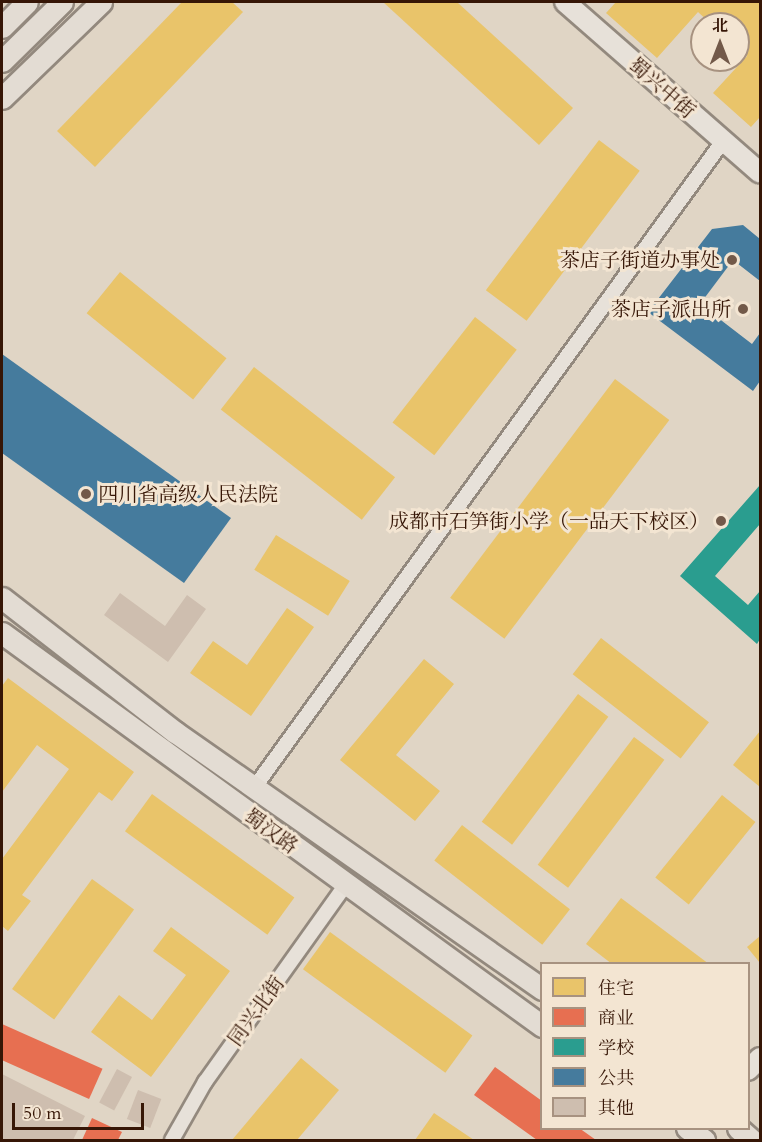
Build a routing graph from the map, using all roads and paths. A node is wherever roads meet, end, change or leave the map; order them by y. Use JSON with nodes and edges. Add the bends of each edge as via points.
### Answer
{"nodes":[{"id":1,"x":27,"y":2,"type":"edge"},
{"id":2,"x":62,"y":2,"type":"edge"},
{"id":3,"x":101,"y":2,"type":"edge"},
{"id":4,"x":565,"y":2,"type":"edge"},
{"id":5,"x":2,"y":27,"type":"edge"},
{"id":6,"x":2,"y":61,"type":"edge"},
{"id":7,"x":2,"y":98,"type":"edge"},
{"id":8,"x":723,"y":141,"type":"junction"},
{"id":9,"x":760,"y":173,"type":"edge"},
{"id":10,"x":2,"y":598,"type":"edge"},
{"id":11,"x":2,"y":633,"type":"edge"},
{"id":12,"x":254,"y":788,"type":"junction"},
{"id":13,"x":345,"y":885,"type":"junction"},
{"id":14,"x":540,"y":988,"type":"edge"},
{"id":15,"x":540,"y":1025,"type":"edge"},
{"id":16,"x":740,"y":1130,"type":"edge"},
{"id":17,"x":172,"y":1140,"type":"edge"},
{"id":18,"x":752,"y":1140,"type":"edge"}],
"edges":[{"from":1,"to":5,"type":"main road"},
{"from":2,"to":6,"type":"main road"},
{"from":3,"to":7,"type":"main road"},
{"from":4,"to":8,"type":"street","name":"蜀兴中街"},
{"from":8,"to":9,"type":"street","name":"蜀兴中街"},
{"from":8,"to":12,"type":"street"},
{"from":10,"to":12,"type":"main road","name":"蜀汉路"},
{"from":11,"to":13,"type":"main road","name":"蜀汉路"},
{"from":12,"to":14,"type":"main road","name":"蜀汉路"},
{"from":13,"to":15,"type":"main road","name":"蜀汉路"},
{"from":13,"to":17,"type":"street","name":"同兴北街","via":[[205,1082]]},
{"from":16,"to":18,"type":"main road"}]}
